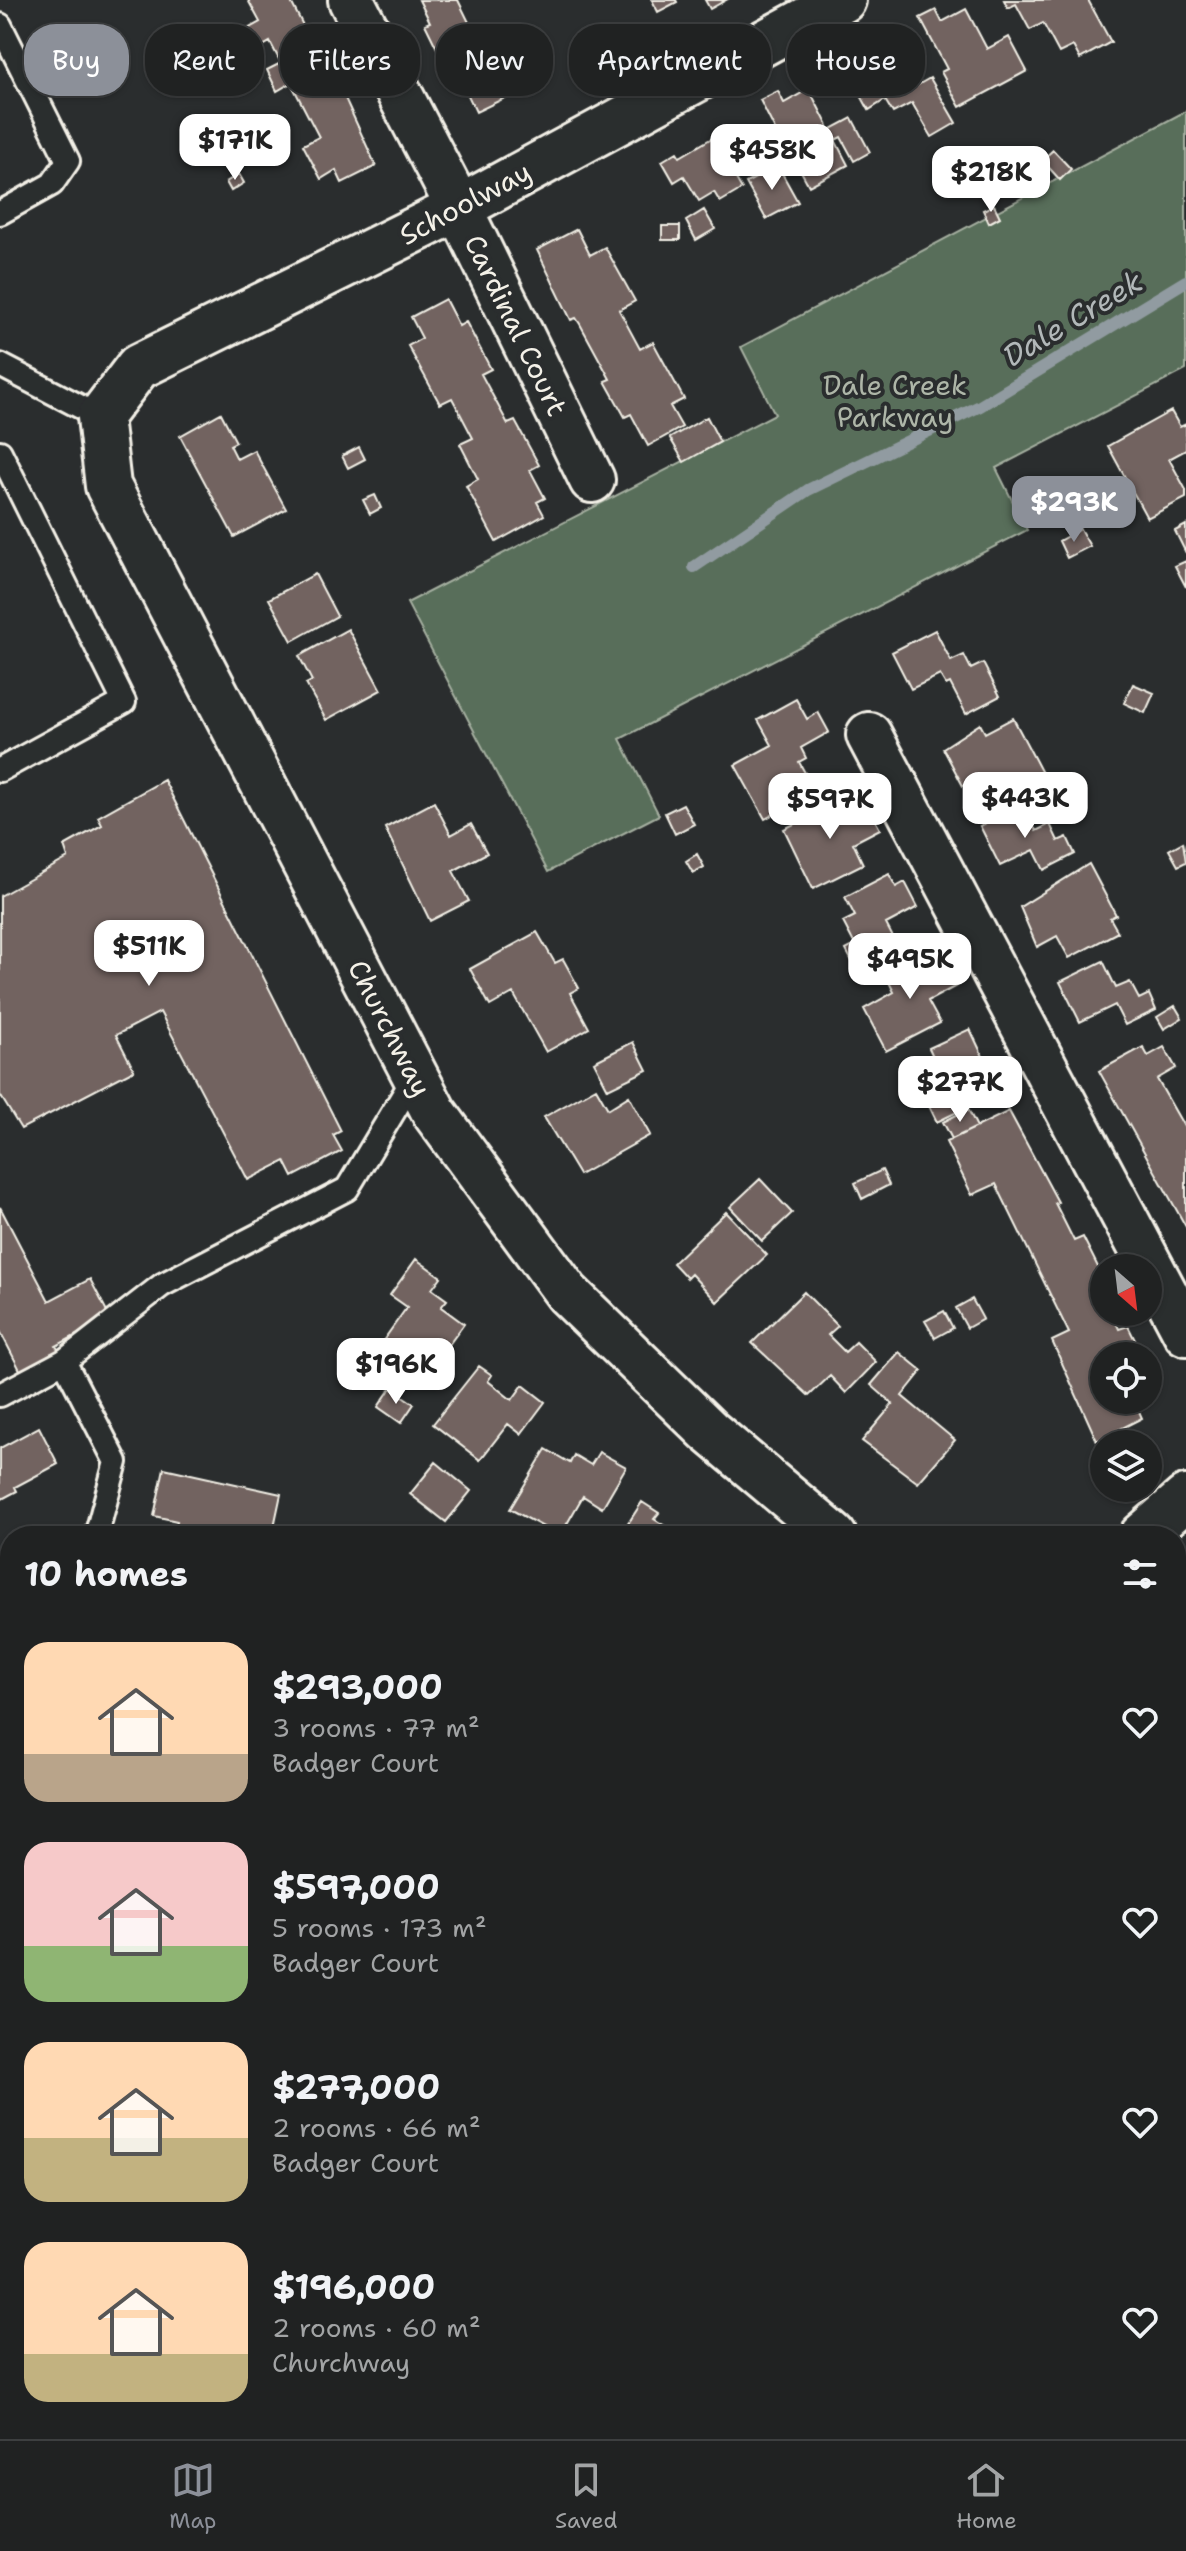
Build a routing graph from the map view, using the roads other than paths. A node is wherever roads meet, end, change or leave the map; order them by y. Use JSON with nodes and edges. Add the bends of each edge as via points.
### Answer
{"nodes":[{"id":1,"x":351,"y":0,"type":"edge"},
{"id":2,"x":843,"y":0,"type":"edge"},
{"id":3,"x":777,"y":15,"type":"edge"},
{"id":4,"x":0,"y":25,"type":"edge"},
{"id":5,"x":459,"y":208,"type":"junction"},
{"id":6,"x":0,"y":213,"type":"edge"},
{"id":7,"x":0,"y":365,"type":"edge"},
{"id":8,"x":100,"y":417,"type":"junction"},
{"id":9,"x":0,"y":452,"type":"edge"},
{"id":10,"x":592,"y":480,"type":"dead end"},
{"id":11,"x":869,"y":735,"type":"dead end"},
{"id":12,"x":0,"y":770,"type":"edge"},
{"id":13,"x":415,"y":1076,"type":"junction"},
{"id":14,"x":1186,"y":1333,"type":"edge"},
{"id":15,"x":64,"y":1361,"type":"junction"},
{"id":16,"x":0,"y":1395,"type":"edge"},
{"id":17,"x":1186,"y":1498,"type":"edge"},
{"id":18,"x":99,"y":1526,"type":"edge"},
{"id":19,"x":822,"y":1526,"type":"edge"},
{"id":20,"x":1154,"y":1526,"type":"edge"}],
"edges":[{"from":1,"to":5,"type":"street","name":"Cardinal Court"},
{"from":2,"to":3,"type":"street","name":"Schoolway"},
{"from":3,"to":5,"type":"street","name":"Schoolway"},
{"from":4,"to":6,"type":"lane","via":[[68,161],[52,184]]},
{"from":5,"to":8,"type":"street","name":"Schoolway","via":[[138,367]]},
{"from":5,"to":10,"type":"street","name":"Cardinal Court"},
{"from":7,"to":8,"type":"lane"},
{"from":8,"to":13,"type":"street","name":"Churchway","via":[[108,486]]},
{"from":9,"to":12,"type":"lane","via":[[124,702]]},
{"from":11,"to":14,"type":"street"},
{"from":13,"to":15,"type":"lane","via":[[347,1189],[162,1285]]},
{"from":13,"to":19,"type":"street","name":"Churchway","via":[[434,1112],[567,1293],[709,1431]]},
{"from":15,"to":16,"type":"lane"},
{"from":15,"to":18,"type":"lane","via":[[116,1462]]},
{"from":17,"to":20,"type":"street"}]}
